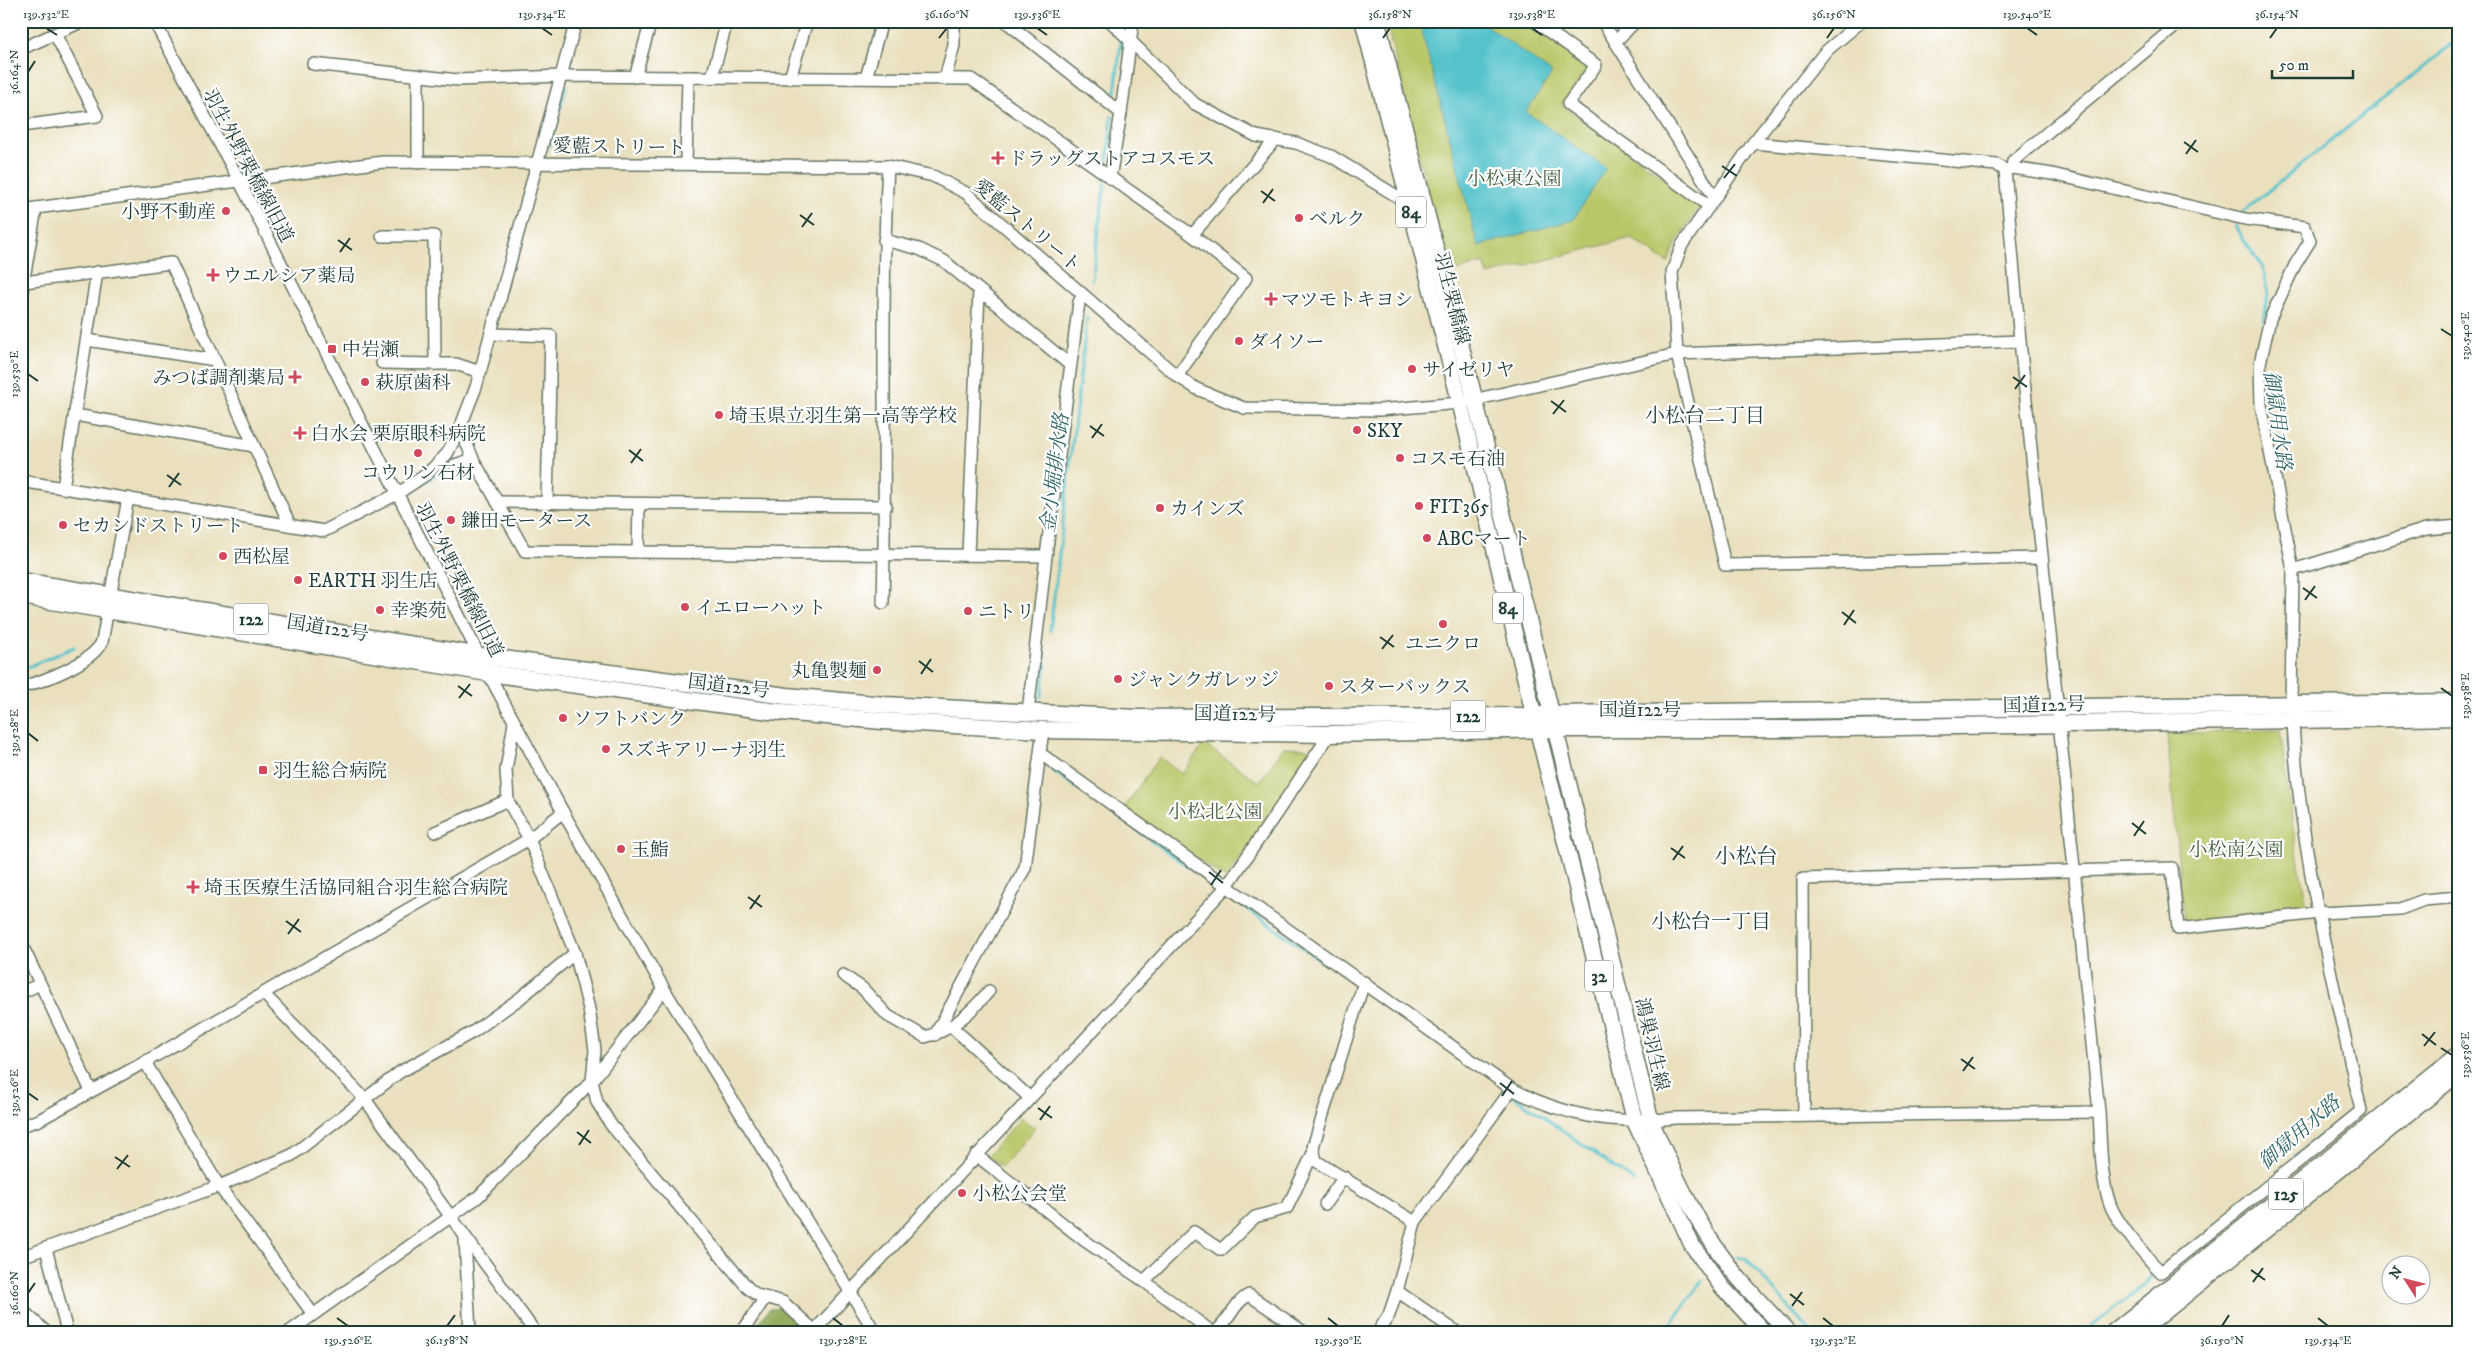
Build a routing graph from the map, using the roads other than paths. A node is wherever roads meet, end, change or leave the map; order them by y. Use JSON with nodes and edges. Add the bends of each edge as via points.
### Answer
{"nodes":[{"id":1,"x":83,"y":21,"type":"edge"},
{"id":2,"x":154,"y":21,"type":"edge"},
{"id":3,"x":576,"y":21,"type":"edge"},
{"id":4,"x":651,"y":21,"type":"edge"},
{"id":5,"x":727,"y":21,"type":"edge"},
{"id":6,"x":807,"y":21,"type":"edge"},
{"id":7,"x":882,"y":21,"type":"edge"},
{"id":8,"x":954,"y":21,"type":"edge"},
{"id":9,"x":1005,"y":21,"type":"edge"},
{"id":10,"x":1110,"y":21,"type":"edge"},
{"id":11,"x":1133,"y":21,"type":"edge"},
{"id":12,"x":1364,"y":21,"type":"edge"},
{"id":13,"x":1376,"y":21,"type":"edge"},
{"id":14,"x":1534,"y":21,"type":"edge"},
{"id":15,"x":1602,"y":21,"type":"edge"},
{"id":16,"x":1636,"y":21,"type":"edge"},
{"id":17,"x":1862,"y":21,"type":"edge"},
{"id":18,"x":2182,"y":21,"type":"edge"},
{"id":19,"x":55,"y":34,"type":"junction"},
{"id":20,"x":1132,"y":41,"type":"junction"},
{"id":21,"x":1615,"y":42,"type":"junction"},
{"id":22,"x":21,"y":49,"type":"edge"},
{"id":23,"x":313,"y":64,"type":"dead end"},
{"id":24,"x":418,"y":76,"type":"junction"},
{"id":25,"x":561,"y":76,"type":"junction"},
{"id":26,"x":635,"y":76,"type":"junction"},
{"id":27,"x":688,"y":77,"type":"junction"},
{"id":28,"x":712,"y":77,"type":"junction"},
{"id":29,"x":790,"y":78,"type":"junction"},
{"id":30,"x":866,"y":78,"type":"junction"},
{"id":31,"x":945,"y":79,"type":"junction"},
{"id":32,"x":1121,"y":113,"type":"junction"},
{"id":33,"x":21,"y":126,"type":"edge"},
{"id":34,"x":1276,"y":139,"type":"junction"},
{"id":35,"x":1753,"y":143,"type":"junction"},
{"id":36,"x":537,"y":162,"type":"junction"},
{"id":37,"x":418,"y":163,"type":"junction"},
{"id":38,"x":686,"y":164,"type":"junction"},
{"id":39,"x":888,"y":166,"type":"junction"},
{"id":40,"x":2008,"y":169,"type":"junction"},
{"id":41,"x":1110,"y":178,"type":"junction"},
{"id":42,"x":239,"y":180,"type":"junction"},
{"id":43,"x":1712,"y":202,"type":"junction"},
{"id":44,"x":1408,"y":203,"type":"junction"},
{"id":45,"x":36,"y":208,"type":"junction"},
{"id":46,"x":21,"y":210,"type":"edge"},
{"id":47,"x":382,"y":236,"type":"dead end"},
{"id":48,"x":1192,"y":236,"type":"junction"},
{"id":49,"x":884,"y":240,"type":"junction"},
{"id":50,"x":97,"y":272,"type":"junction"},
{"id":51,"x":24,"y":282,"type":"junction"},
{"id":52,"x":979,"y":291,"type":"junction"},
{"id":53,"x":1084,"y":295,"type":"junction"},
{"id":54,"x":21,"y":296,"type":"edge"},
{"id":55,"x":491,"y":334,"type":"junction"},
{"id":56,"x":87,"y":340,"type":"junction"},
{"id":57,"x":2020,"y":341,"type":"junction"},
{"id":58,"x":1677,"y":354,"type":"junction"},
{"id":59,"x":215,"y":360,"type":"junction"},
{"id":60,"x":382,"y":363,"type":"dead end"},
{"id":61,"x":435,"y":364,"type":"junction"},
{"id":62,"x":1070,"y":365,"type":"junction"},
{"id":63,"x":480,"y":372,"type":"junction"},
{"id":64,"x":1177,"y":376,"type":"junction"},
{"id":65,"x":1467,"y":401,"type":"junction"},
{"id":66,"x":75,"y":415,"type":"junction"},
{"id":67,"x":460,"y":428,"type":"junction"},
{"id":68,"x":254,"y":446,"type":"junction"},
{"id":69,"x":472,"y":459,"type":"junction"},
{"id":70,"x":455,"y":465,"type":"dead end"},
{"id":71,"x":21,"y":481,"type":"edge"},
{"id":72,"x":64,"y":488,"type":"junction"},
{"id":73,"x":397,"y":494,"type":"junction"},
{"id":74,"x":128,"y":498,"type":"junction"},
{"id":75,"x":497,"y":502,"type":"junction"},
{"id":76,"x":548,"y":502,"type":"junction"},
{"id":77,"x":638,"y":504,"type":"junction"},
{"id":78,"x":886,"y":506,"type":"junction"},
{"id":79,"x":290,"y":525,"type":"junction"},
{"id":80,"x":2458,"y":526,"type":"edge"},
{"id":81,"x":638,"y":552,"type":"junction"},
{"id":82,"x":885,"y":555,"type":"junction"},
{"id":83,"x":968,"y":555,"type":"junction"},
{"id":84,"x":1046,"y":556,"type":"junction"},
{"id":85,"x":2042,"y":558,"type":"junction"},
{"id":86,"x":2293,"y":570,"type":"junction"},
{"id":87,"x":21,"y":582,"type":"edge"},
{"id":88,"x":21,"y":596,"type":"edge"},
{"id":89,"x":110,"y":603,"type":"junction"},
{"id":90,"x":883,"y":603,"type":"dead end"},
{"id":91,"x":481,"y":656,"type":"junction"},
{"id":92,"x":488,"y":673,"type":"junction"},
{"id":93,"x":21,"y":687,"type":"edge"},
{"id":94,"x":2458,"y":702,"type":"edge"},
{"id":95,"x":1028,"y":712,"type":"junction"},
{"id":96,"x":2292,"y":713,"type":"junction"},
{"id":97,"x":2057,"y":716,"type":"junction"},
{"id":98,"x":2458,"y":717,"type":"edge"},
{"id":99,"x":1554,"y":722,"type":"junction"},
{"id":100,"x":514,"y":723,"type":"junction"},
{"id":101,"x":1536,"y":724,"type":"junction"},
{"id":102,"x":1043,"y":730,"type":"junction"},
{"id":103,"x":1330,"y":734,"type":"junction"},
{"id":104,"x":1041,"y":754,"type":"junction"},
{"id":105,"x":508,"y":800,"type":"junction"},
{"id":106,"x":562,"y":812,"type":"junction"},
{"id":107,"x":435,"y":832,"type":"dead end"},
{"id":108,"x":528,"y":839,"type":"junction"},
{"id":109,"x":2074,"y":871,"type":"junction"},
{"id":110,"x":1227,"y":886,"type":"junction"},
{"id":111,"x":2458,"y":897,"type":"edge"},
{"id":112,"x":2319,"y":912,"type":"junction"},
{"id":113,"x":21,"y":943,"type":"edge"},
{"id":114,"x":575,"y":953,"type":"junction"},
{"id":115,"x":843,"y":975,"type":"dead end"},
{"id":116,"x":1364,"y":982,"type":"junction"},
{"id":117,"x":40,"y":984,"type":"junction"},
{"id":118,"x":664,"y":989,"type":"junction"},
{"id":119,"x":989,"y":990,"type":"dead end"},
{"id":120,"x":21,"y":993,"type":"edge"},
{"id":121,"x":263,"y":993,"type":"junction"},
{"id":122,"x":950,"y":1026,"type":"junction"},
{"id":123,"x":935,"y":1035,"type":"junction"},
{"id":124,"x":2458,"y":1055,"type":"edge"},
{"id":125,"x":145,"y":1062,"type":"junction"},
{"id":126,"x":2458,"y":1074,"type":"edge"},
{"id":127,"x":592,"y":1080,"type":"junction"},
{"id":128,"x":1512,"y":1089,"type":"junction"},
{"id":129,"x":91,"y":1090,"type":"junction"},
{"id":130,"x":364,"y":1098,"type":"junction"},
{"id":131,"x":1030,"y":1098,"type":"junction"},
{"id":132,"x":2099,"y":1112,"type":"junction"},
{"id":133,"x":1804,"y":1116,"type":"junction"},
{"id":134,"x":1651,"y":1121,"type":"junction"},
{"id":135,"x":1635,"y":1122,"type":"junction"},
{"id":136,"x":21,"y":1126,"type":"edge"},
{"id":137,"x":1314,"y":1151,"type":"junction"},
{"id":138,"x":976,"y":1155,"type":"junction"},
{"id":139,"x":1344,"y":1177,"type":"junction"},
{"id":140,"x":220,"y":1186,"type":"junction"},
{"id":141,"x":1325,"y":1204,"type":"dead end"},
{"id":142,"x":450,"y":1217,"type":"junction"},
{"id":143,"x":1415,"y":1222,"type":"junction"},
{"id":144,"x":466,"y":1239,"type":"junction"},
{"id":145,"x":46,"y":1248,"type":"junction"},
{"id":146,"x":21,"y":1257,"type":"edge"},
{"id":147,"x":1144,"y":1281,"type":"junction"},
{"id":148,"x":1397,"y":1291,"type":"junction"},
{"id":149,"x":849,"y":1292,"type":"junction"},
{"id":150,"x":765,"y":1298,"type":"junction"},
{"id":151,"x":21,"y":1308,"type":"edge"},
{"id":152,"x":307,"y":1322,"type":"edge"},
{"id":153,"x":816,"y":1331,"type":"edge"},
{"id":154,"x":46,"y":1332,"type":"edge"},
{"id":155,"x":67,"y":1332,"type":"edge"},
{"id":156,"x":289,"y":1332,"type":"edge"},
{"id":157,"x":470,"y":1332,"type":"edge"},
{"id":158,"x":535,"y":1332,"type":"edge"},
{"id":159,"x":742,"y":1332,"type":"edge"},
{"id":160,"x":875,"y":1332,"type":"edge"},
{"id":161,"x":1214,"y":1332,"type":"edge"},
{"id":162,"x":1304,"y":1332,"type":"edge"},
{"id":163,"x":1378,"y":1332,"type":"edge"},
{"id":164,"x":1457,"y":1332,"type":"edge"},
{"id":165,"x":1764,"y":1332,"type":"edge"},
{"id":166,"x":1788,"y":1332,"type":"edge"},
{"id":167,"x":2114,"y":1332,"type":"edge"},
{"id":168,"x":2139,"y":1332,"type":"edge"}],
"edges":[{"from":1,"to":19,"type":"street"},
{"from":2,"to":42,"type":"street","name":"羽生外野栗橋線旧道"},
{"from":3,"to":25,"type":"street"},
{"from":4,"to":26,"type":"street"},
{"from":5,"to":28,"type":"street"},
{"from":6,"to":29,"type":"street"},
{"from":7,"to":30,"type":"street"},
{"from":8,"to":31,"type":"street","via":[[954,45]]},
{"from":9,"to":32,"type":"street"},
{"from":10,"to":20,"type":"street"},
{"from":11,"to":20,"type":"street"},
{"from":12,"to":44,"type":"main road","name":"羽生栗橋線","number":"84"},
{"from":13,"to":65,"type":"main road","name":"羽生栗橋線","number":"84"},
{"from":14,"to":43,"type":"street","via":[[1596,65],[1568,104]]},
{"from":15,"to":21,"type":"street"},
{"from":16,"to":21,"type":"street"},
{"from":17,"to":35,"type":"street","via":[[1825,52]]},
{"from":18,"to":40,"type":"street","via":[[2013,161]]},
{"from":19,"to":22,"type":"street"},
{"from":19,"to":33,"type":"street","via":[[97,116]]},
{"from":20,"to":32,"type":"street"},
{"from":20,"to":34,"type":"street","via":[[1195,104],[1256,136]]},
{"from":21,"to":43,"type":"street"},
{"from":23,"to":24,"type":"street"},
{"from":24,"to":25,"type":"street","via":[[458,80]]},
{"from":24,"to":37,"type":"street"},
{"from":25,"to":26,"type":"street"},
{"from":25,"to":36,"type":"street"},
{"from":26,"to":27,"type":"street"},
{"from":27,"to":28,"type":"street"},
{"from":27,"to":38,"type":"street"},
{"from":28,"to":29,"type":"street"},
{"from":29,"to":30,"type":"street"},
{"from":30,"to":31,"type":"street"},
{"from":31,"to":41,"type":"street","via":[[971,79]]},
{"from":32,"to":41,"type":"street"},
{"from":34,"to":44,"type":"street","via":[[1331,156]]},
{"from":34,"to":48,"type":"street"},
{"from":35,"to":40,"type":"street","via":[[1997,165]]},
{"from":35,"to":43,"type":"street"},
{"from":36,"to":37,"type":"street","name":"愛藍ストリート"},
{"from":36,"to":38,"type":"street","name":"愛藍ストリート"},
{"from":36,"to":55,"type":"street"},
{"from":37,"to":42,"type":"street","name":"愛藍ストリート","via":[[383,162]]},
{"from":38,"to":39,"type":"street","name":"愛藍ストリート"},
{"from":39,"to":49,"type":"street"},
{"from":39,"to":53,"type":"street","name":"愛藍ストリート","via":[[933,176],[966,193]]},
{"from":40,"to":57,"type":"street"},
{"from":40,"to":86,"type":"street","via":[[2052,174],[2245,219],[2305,227],[2310,241],[2270,319],[2260,363],[2261,406]]},
{"from":41,"to":48,"type":"street"},
{"from":42,"to":45,"type":"street","name":"愛藍ストリート"},
{"from":42,"to":73,"type":"street","name":"羽生外野栗橋線旧道"},
{"from":43,"to":58,"type":"street","via":[[1682,245],[1672,272]]},
{"from":44,"to":65,"type":"main road","name":"羽生栗橋線","number":"84"},
{"from":45,"to":46,"type":"street","name":"愛藍ストリート"},
{"from":45,"to":51,"type":"street"},
{"from":47,"to":61,"type":"street","via":[[434,236]]},
{"from":48,"to":64,"type":"street","via":[[1246,278]]},
{"from":49,"to":52,"type":"street","via":[[919,249],[938,258]]},
{"from":49,"to":78,"type":"street"},
{"from":50,"to":51,"type":"street"},
{"from":50,"to":56,"type":"street"},
{"from":50,"to":59,"type":"street","via":[[171,263]]},
{"from":51,"to":54,"type":"street"},
{"from":52,"to":62,"type":"street"},
{"from":52,"to":83,"type":"street"},
{"from":53,"to":62,"type":"street","via":[[1079,302]]},
{"from":53,"to":64,"type":"street","name":"愛藍ストリート"},
{"from":55,"to":63,"type":"street"},
{"from":55,"to":76,"type":"street","via":[[552,336]]},
{"from":56,"to":59,"type":"street"},
{"from":56,"to":66,"type":"street"},
{"from":57,"to":58,"type":"street","name":"愛藍ストリート"},
{"from":57,"to":85,"type":"street"},
{"from":58,"to":65,"type":"street","name":"愛藍ストリート"},
{"from":58,"to":85,"type":"street","via":[[1725,566]]},
{"from":59,"to":68,"type":"street"},
{"from":60,"to":61,"type":"street"},
{"from":61,"to":63,"type":"street","via":[[456,364]]},
{"from":62,"to":84,"type":"street"},
{"from":63,"to":67,"type":"street"},
{"from":64,"to":65,"type":"street","name":"愛藍ストリート","via":[[1197,389],[1244,408],[1379,410]]},
{"from":65,"to":99,"type":"main road","name":"羽生栗橋線","number":"84"},
{"from":65,"to":101,"type":"main road","name":"羽生栗橋線","number":"84"},
{"from":66,"to":68,"type":"street"},
{"from":66,"to":72,"type":"street"},
{"from":67,"to":69,"type":"street"},
{"from":67,"to":73,"type":"street","via":[[447,454],[427,474]]},
{"from":68,"to":79,"type":"street"},
{"from":69,"to":70,"type":"street"},
{"from":69,"to":75,"type":"street"},
{"from":71,"to":72,"type":"street"},
{"from":72,"to":74,"type":"street"},
{"from":73,"to":79,"type":"street","via":[[324,531]]},
{"from":73,"to":91,"type":"street","name":"羽生外野栗橋線旧道"},
{"from":74,"to":79,"type":"street"},
{"from":74,"to":89,"type":"street"},
{"from":75,"to":76,"type":"street"},
{"from":75,"to":81,"type":"street","via":[[526,551]]},
{"from":76,"to":77,"type":"street"},
{"from":77,"to":78,"type":"street"},
{"from":77,"to":81,"type":"street"},
{"from":78,"to":82,"type":"street"},
{"from":80,"to":86,"type":"street","via":[[2426,529]]},
{"from":81,"to":82,"type":"street"},
{"from":82,"to":83,"type":"street"},
{"from":82,"to":90,"type":"street"},
{"from":83,"to":84,"type":"street"},
{"from":84,"to":95,"type":"street"},
{"from":85,"to":97,"type":"street"},
{"from":86,"to":96,"type":"street"},
{"from":87,"to":89,"type":"highway","name":"国道122号","number":"122"},
{"from":88,"to":89,"type":"highway","name":"国道122号","number":"122"},
{"from":89,"to":91,"type":"highway","name":"国道122号","number":"122"},
{"from":89,"to":92,"type":"highway","name":"国道122号","number":"122"},
{"from":89,"to":93,"type":"street","via":[[97,651],[86,660]]},
{"from":91,"to":92,"type":"street","name":"羽生外野栗橋線旧道"},
{"from":91,"to":95,"type":"highway","name":"国道122号","number":"122","via":[[787,696]]},
{"from":92,"to":100,"type":"street","name":"羽生外野栗橋線旧道"},
{"from":92,"to":102,"type":"highway","name":"国道122号","number":"122","via":[[770,711]]},
{"from":94,"to":96,"type":"highway","name":"国道122号","number":"122"},
{"from":95,"to":101,"type":"highway","name":"国道122号","number":"122","via":[[1137,718]]},
{"from":96,"to":97,"type":"highway","name":"国道122号","number":"122"},
{"from":96,"to":98,"type":"highway","name":"国道122号","number":"122"},
{"from":96,"to":112,"type":"street","via":[[2301,805]]},
{"from":97,"to":99,"type":"highway","name":"国道122号","number":"122"},
{"from":97,"to":109,"type":"street"},
{"from":99,"to":101,"type":"highway","name":"国道122号","number":"122"},
{"from":99,"to":134,"type":"main road","name":"鴻巣羽生線","number":"32"},
{"from":100,"to":105,"type":"street","via":[[506,770]]},
{"from":100,"to":106,"type":"street","name":"羽生外野栗橋線旧道"},
{"from":101,"to":103,"type":"highway","name":"国道122号","number":"122"},
{"from":101,"to":135,"type":"main road","name":"鴻巣羽生線","number":"32"},
{"from":102,"to":103,"type":"highway","name":"国道122号","number":"122"},
{"from":102,"to":104,"type":"street"},
{"from":103,"to":110,"type":"street"},
{"from":104,"to":110,"type":"street"},
{"from":104,"to":123,"type":"street","via":[[1025,868]]},
{"from":105,"to":107,"type":"street"},
{"from":105,"to":108,"type":"street"},
{"from":106,"to":108,"type":"street"},
{"from":106,"to":118,"type":"street","name":"羽生外野栗橋線旧道"},
{"from":108,"to":114,"type":"street"},
{"from":108,"to":121,"type":"street"},
{"from":109,"to":112,"type":"street","via":[[2172,868],[2178,928]]},
{"from":109,"to":132,"type":"street"},
{"from":109,"to":133,"type":"street","via":[[1803,879]]},
{"from":110,"to":116,"type":"street"},
{"from":110,"to":131,"type":"street"},
{"from":111,"to":112,"type":"street","via":[[2424,900],[2400,908]]},
{"from":112,"to":132,"type":"street","via":[[2362,1111],[2161,1272],[2110,1205]]},
{"from":113,"to":117,"type":"street"},
{"from":114,"to":127,"type":"street","via":[[595,1050]]},
{"from":114,"to":130,"type":"street","via":[[473,1032],[400,1072]]},
{"from":115,"to":123,"type":"street","via":[[862,988],[888,1016],[925,1037]]},
{"from":116,"to":128,"type":"street"},
{"from":116,"to":137,"type":"street"},
{"from":117,"to":120,"type":"street"},
{"from":117,"to":129,"type":"street"},
{"from":118,"to":127,"type":"street"},
{"from":118,"to":149,"type":"street","name":"羽生外野栗橋線旧道"},
{"from":119,"to":122,"type":"street","via":[[971,1012]]},
{"from":121,"to":125,"type":"street"},
{"from":121,"to":130,"type":"street"},
{"from":122,"to":123,"type":"street"},
{"from":122,"to":131,"type":"street"},
{"from":124,"to":167,"type":"highway","number":"125"},
{"from":125,"to":129,"type":"street"},
{"from":125,"to":140,"type":"street"},
{"from":126,"to":168,"type":"highway","number":"125"},
{"from":127,"to":142,"type":"street","via":[[478,1197]]},
{"from":127,"to":150,"type":"street","via":[[597,1102],[611,1125],[748,1288]]},
{"from":128,"to":135,"type":"street","via":[[1570,1114]]},
{"from":128,"to":143,"type":"street"},
{"from":129,"to":136,"type":"street","via":[[39,1120]]},
{"from":130,"to":140,"type":"street","via":[[292,1155]]},
{"from":130,"to":142,"type":"street"},
{"from":131,"to":138,"type":"street"},
{"from":132,"to":133,"type":"street"},
{"from":133,"to":134,"type":"street"},
{"from":134,"to":135,"type":"street"},
{"from":134,"to":166,"type":"main road","name":"鴻巣羽生線","number":"32","via":[[1680,1188],[1717,1250]]},
{"from":135,"to":165,"type":"main road","name":"鴻巣羽生線","number":"32","via":[[1692,1245],[1722,1287]]},
{"from":137,"to":139,"type":"street","via":[[1316,1161]]},
{"from":137,"to":147,"type":"street","via":[[1286,1208],[1255,1217],[1221,1250],[1194,1232]]},
{"from":138,"to":147,"type":"street","via":[[1085,1241]]},
{"from":138,"to":149,"type":"street"},
{"from":139,"to":141,"type":"street"},
{"from":139,"to":143,"type":"street"},
{"from":140,"to":145,"type":"street"},
{"from":140,"to":152,"type":"street"},
{"from":142,"to":144,"type":"street"},
{"from":142,"to":152,"type":"street"},
{"from":143,"to":148,"type":"street"},
{"from":144,"to":157,"type":"street"},
{"from":144,"to":158,"type":"street"},
{"from":145,"to":146,"type":"street"},
{"from":145,"to":155,"type":"street"},
{"from":147,"to":161,"type":"street"},
{"from":148,"to":163,"type":"street","via":[[1389,1315]]},
{"from":148,"to":164,"type":"street"},
{"from":149,"to":153,"type":"street"},
{"from":149,"to":160,"type":"street","name":"羽生外野栗橋線旧道"},
{"from":150,"to":153,"type":"street","via":[[783,1302]]},
{"from":150,"to":159,"type":"street"},
{"from":151,"to":154,"type":"street"},
{"from":152,"to":156,"type":"street"},
{"from":161,"to":162,"type":"street","via":[[1249,1295]]}]}
